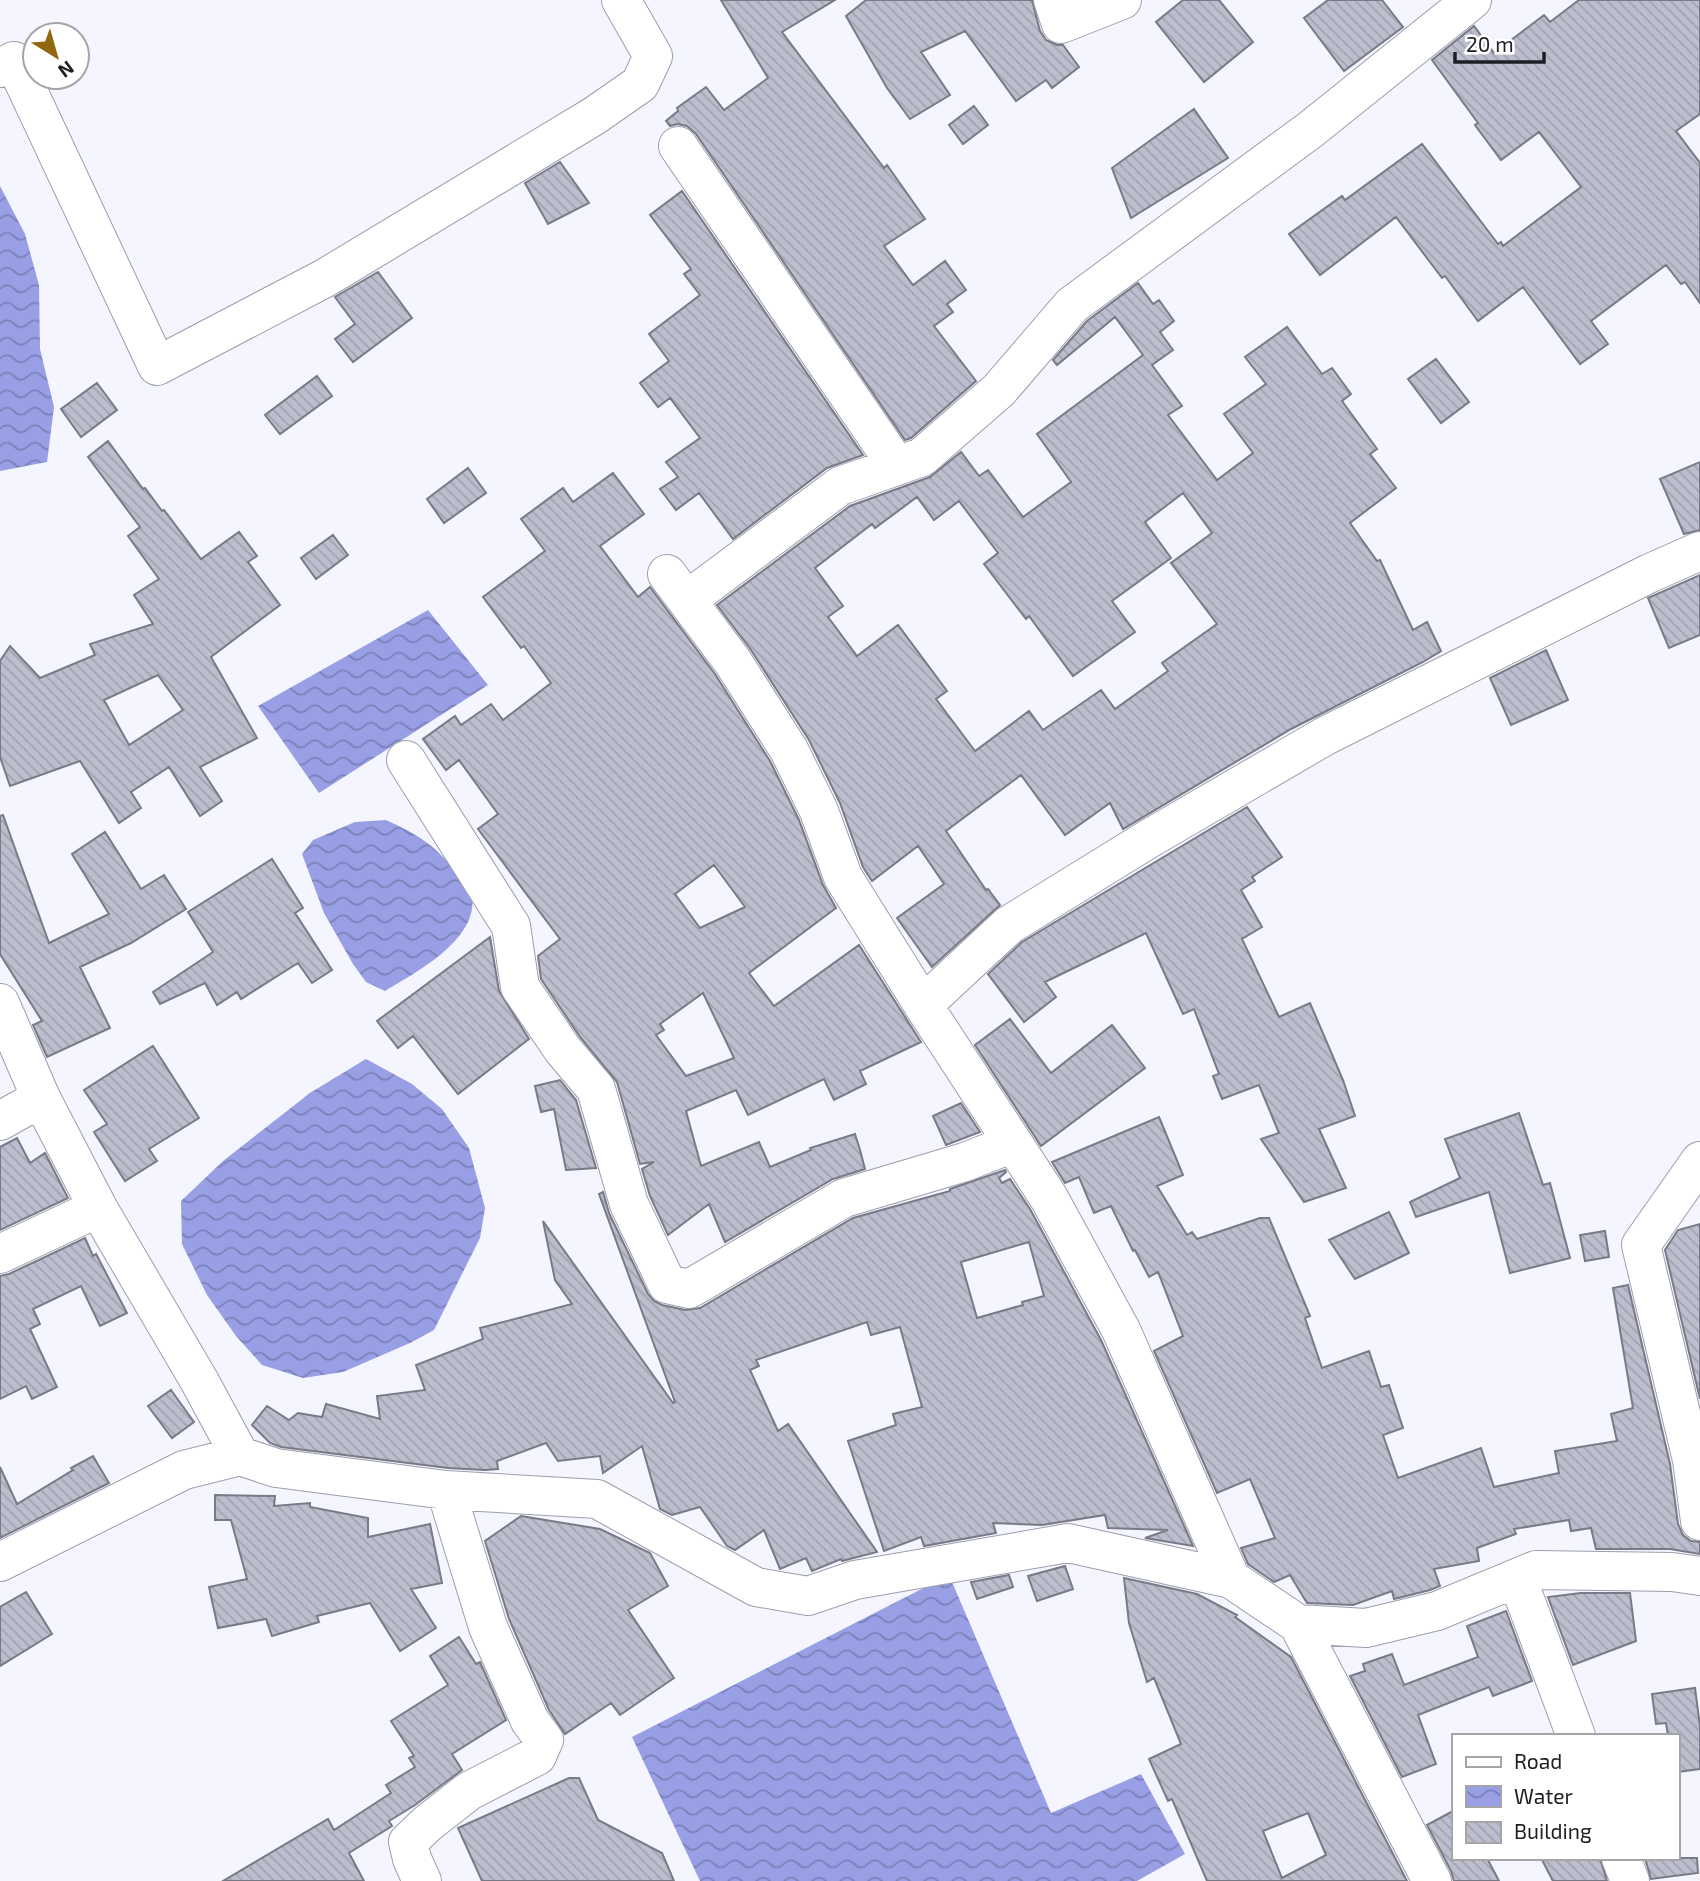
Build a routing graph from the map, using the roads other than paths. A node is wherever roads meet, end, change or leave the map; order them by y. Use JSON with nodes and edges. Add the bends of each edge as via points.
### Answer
{"nodes":[{"id":1,"x":621,"y":0,"type":"edge"},
{"id":2,"x":1053,"y":0,"type":"edge"},
{"id":3,"x":1122,"y":0,"type":"edge"},
{"id":4,"x":1472,"y":0,"type":"edge"},
{"id":5,"x":0,"y":68,"type":"edge"},
{"id":6,"x":678,"y":146,"type":"dead end"},
{"id":7,"x":897,"y":466,"type":"junction"},
{"id":8,"x":1700,"y":551,"type":"edge"},
{"id":9,"x":406,"y":760,"type":"dead end"},
{"id":10,"x":0,"y":1003,"type":"edge"},
{"id":11,"x":923,"y":1005,"type":"junction"},
{"id":12,"x":41,"y":1098,"type":"junction"},
{"id":13,"x":0,"y":1121,"type":"edge"},
{"id":14,"x":1013,"y":1143,"type":"junction"},
{"id":15,"x":1700,"y":1161,"type":"edge"},
{"id":16,"x":98,"y":1208,"type":"junction"},
{"id":17,"x":0,"y":1254,"type":"edge"},
{"id":18,"x":240,"y":1456,"type":"junction"},
{"id":19,"x":446,"y":1490,"type":"junction"},
{"id":20,"x":1700,"y":1521,"type":"edge"},
{"id":21,"x":0,"y":1562,"type":"edge"},
{"id":22,"x":1700,"y":1576,"type":"edge"},
{"id":23,"x":1517,"y":1578,"type":"junction"},
{"id":24,"x":1231,"y":1579,"type":"junction"},
{"id":25,"x":1298,"y":1624,"type":"junction"},
{"id":26,"x":1575,"y":1734,"type":"edge"},
{"id":27,"x":1622,"y":1860,"type":"edge"},
{"id":28,"x":422,"y":1881,"type":"edge"},
{"id":29,"x":1432,"y":1881,"type":"edge"},
{"id":30,"x":1630,"y":1881,"type":"edge"}],
"edges":[{"from":1,"to":5,"type":"street","via":[[653,56],[640,84],[325,278],[157,366],[14,61]]},
{"from":2,"to":3,"type":"street","via":[[1060,24]]},
{"from":4,"to":7,"type":"street","via":[[1310,130],[1072,305],[999,390],[922,457]]},
{"from":6,"to":7,"type":"street"},
{"from":7,"to":11,"type":"street","via":[[840,486],[677,587],[733,662],[789,750],[819,811],[843,877]]},
{"from":8,"to":11,"type":"street","via":[[1325,736],[1009,925]]},
{"from":9,"to":14,"type":"street","via":[[511,926],[520,987],[596,1089],[629,1204],[667,1284],[689,1289],[844,1198]]},
{"from":10,"to":12,"type":"street"},
{"from":11,"to":14,"type":"street"},
{"from":12,"to":13,"type":"street"},
{"from":12,"to":16,"type":"street"},
{"from":14,"to":24,"type":"street","via":[[1049,1198],[1121,1330]]},
{"from":15,"to":20,"type":"street","via":[[1641,1245],[1692,1460]]},
{"from":16,"to":17,"type":"street"},
{"from":16,"to":18,"type":"street"},
{"from":18,"to":19,"type":"street","via":[[276,1468]]},
{"from":18,"to":21,"type":"street","via":[[184,1470]]},
{"from":19,"to":24,"type":"street","via":[[597,1499],[756,1587],[808,1596],[855,1580],[1068,1543]]},
{"from":19,"to":28,"type":"street","via":[[488,1627],[530,1721],[544,1740],[537,1756],[469,1791],[408,1842]]},
{"from":22,"to":23,"type":"street","via":[[1536,1570]]},
{"from":23,"to":25,"type":"street","via":[[1437,1611],[1366,1628]]},
{"from":23,"to":26,"type":"street"},
{"from":24,"to":25,"type":"street"},
{"from":25,"to":29,"type":"street"},
{"from":27,"to":30,"type":"street"}]}
